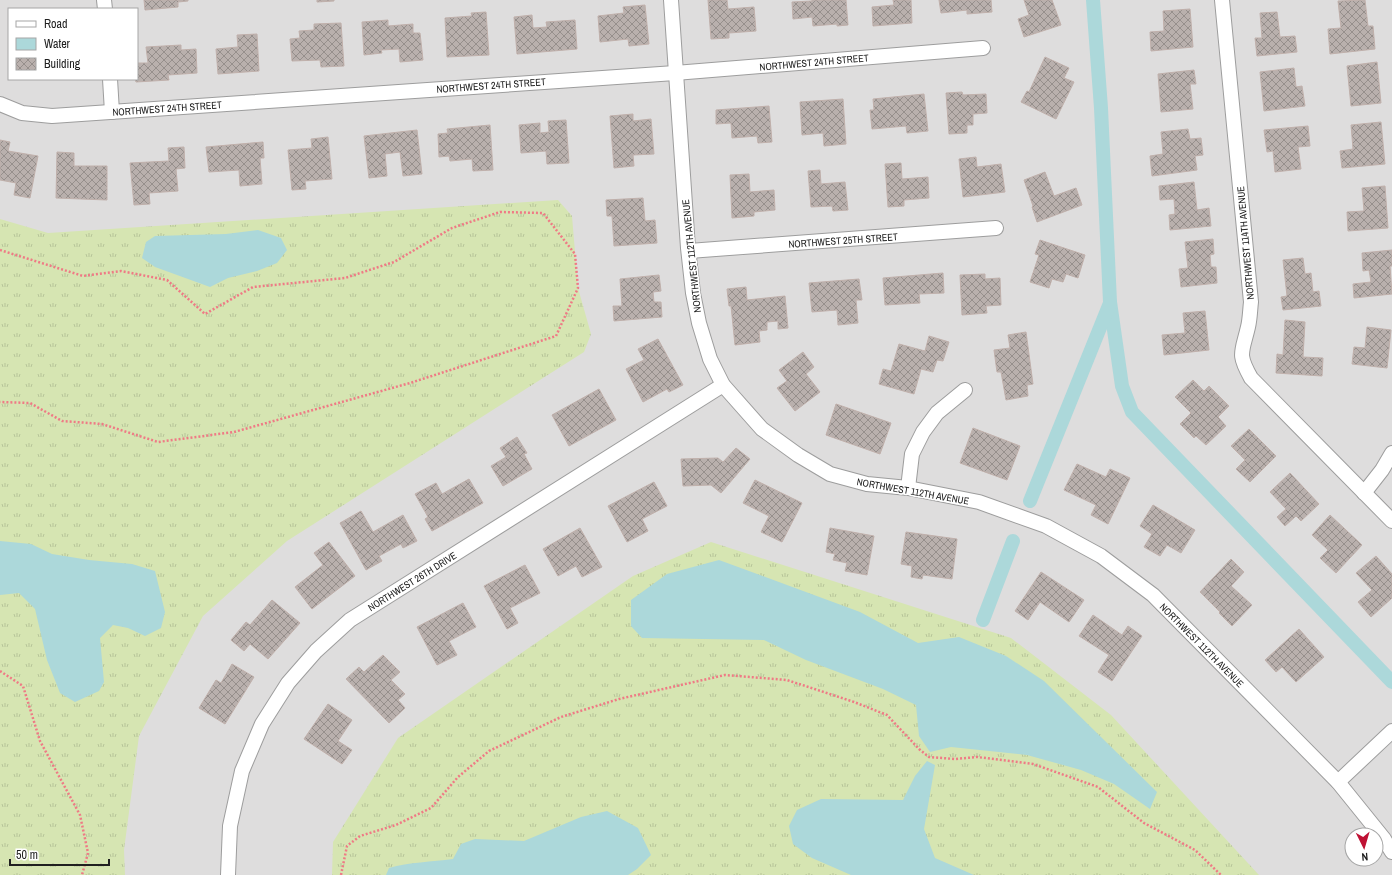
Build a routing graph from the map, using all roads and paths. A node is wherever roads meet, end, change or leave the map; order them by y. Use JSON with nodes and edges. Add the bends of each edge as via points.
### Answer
{"nodes":[{"id":1,"x":671,"y":0,"type":"edge"},
{"id":2,"x":1222,"y":0,"type":"edge"},
{"id":3,"x":983,"y":48,"type":"dead end"},
{"id":4,"x":675,"y":73,"type":"junction"},
{"id":5,"x":110,"y":80,"type":"edge"},
{"id":6,"x":0,"y":104,"type":"edge"},
{"id":7,"x":112,"y":112,"type":"junction"},
{"id":8,"x":996,"y":228,"type":"dead end"},
{"id":9,"x":0,"y":250,"type":"edge"},
{"id":10,"x":689,"y":251,"type":"junction"},
{"id":11,"x":723,"y":385,"type":"junction"},
{"id":12,"x":965,"y":390,"type":"dead end"},
{"id":13,"x":0,"y":402,"type":"edge"},
{"id":14,"x":1392,"y":453,"type":"edge"},
{"id":15,"x":908,"y":488,"type":"junction"},
{"id":16,"x":1364,"y":492,"type":"junction"},
{"id":17,"x":1392,"y":521,"type":"edge"},
{"id":18,"x":0,"y":671,"type":"edge"},
{"id":19,"x":1392,"y":731,"type":"edge"},
{"id":20,"x":1338,"y":782,"type":"junction"},
{"id":21,"x":1392,"y":852,"type":"edge"},
{"id":22,"x":82,"y":875,"type":"edge"},
{"id":23,"x":228,"y":875,"type":"edge"},
{"id":24,"x":341,"y":875,"type":"edge"},
{"id":25,"x":1221,"y":875,"type":"edge"}],
"edges":[{"from":1,"to":4,"type":"street","name":"NORTHWEST 112TH AVENUE"},
{"from":2,"to":16,"type":"street","name":"NORTHWEST 114TH AVENUE","via":[[1251,302],[1242,347],[1243,363],[1251,378]]},
{"from":3,"to":4,"type":"street","name":"NORTHWEST 24TH STREET"},
{"from":4,"to":7,"type":"street","name":"NORTHWEST 24TH STREET"},
{"from":4,"to":10,"type":"street","name":"NORTHWEST 112TH AVENUE"},
{"from":5,"to":7,"type":"street"},
{"from":6,"to":7,"type":"street","name":"NORTHWEST 24TH STREET","via":[[22,113],[52,116]]},
{"from":8,"to":10,"type":"street","name":"NORTHWEST 25TH STREET"},
{"from":9,"to":13,"type":"path","via":[[83,276],[122,271],[167,280],[205,314],[253,287],[345,278],[394,262],[452,228],[500,212],[543,213],[575,254],[578,288],[556,336],[410,383],[234,432],[158,442],[102,424],[62,421],[30,403]]},
{"from":10,"to":11,"type":"street","name":"NORTHWEST 112TH AVENUE","via":[[699,323],[710,359]]},
{"from":11,"to":15,"type":"street","name":"NORTHWEST 112TH AVENUE","via":[[762,429],[830,474],[867,484]]},
{"from":11,"to":23,"type":"street","name":"NORTHWEST 26TH DRIVE","via":[[350,620],[316,651],[288,683],[262,724],[242,771],[230,826]]},
{"from":12,"to":15,"type":"street","via":[[937,413],[923,432],[912,454]]},
{"from":14,"to":16,"type":"street"},
{"from":15,"to":20,"type":"street","name":"NORTHWEST 112TH AVENUE","via":[[979,502],[1046,526],[1101,556],[1153,596]]},
{"from":16,"to":17,"type":"street","name":"NORTHWEST 114TH AVENUE"},
{"from":18,"to":22,"type":"path","via":[[23,686],[40,741],[80,815],[88,853]]},
{"from":19,"to":20,"type":"street"},
{"from":20,"to":21,"type":"street","name":"NORTHWEST 112TH AVENUE"},
{"from":24,"to":25,"type":"path","via":[[347,846],[360,836],[396,825],[431,808],[458,777],[489,751],[561,717],[619,699],[725,675],[787,680],[887,715],[929,757],[978,757],[1033,764],[1098,787],[1144,823],[1195,850]]}]}
